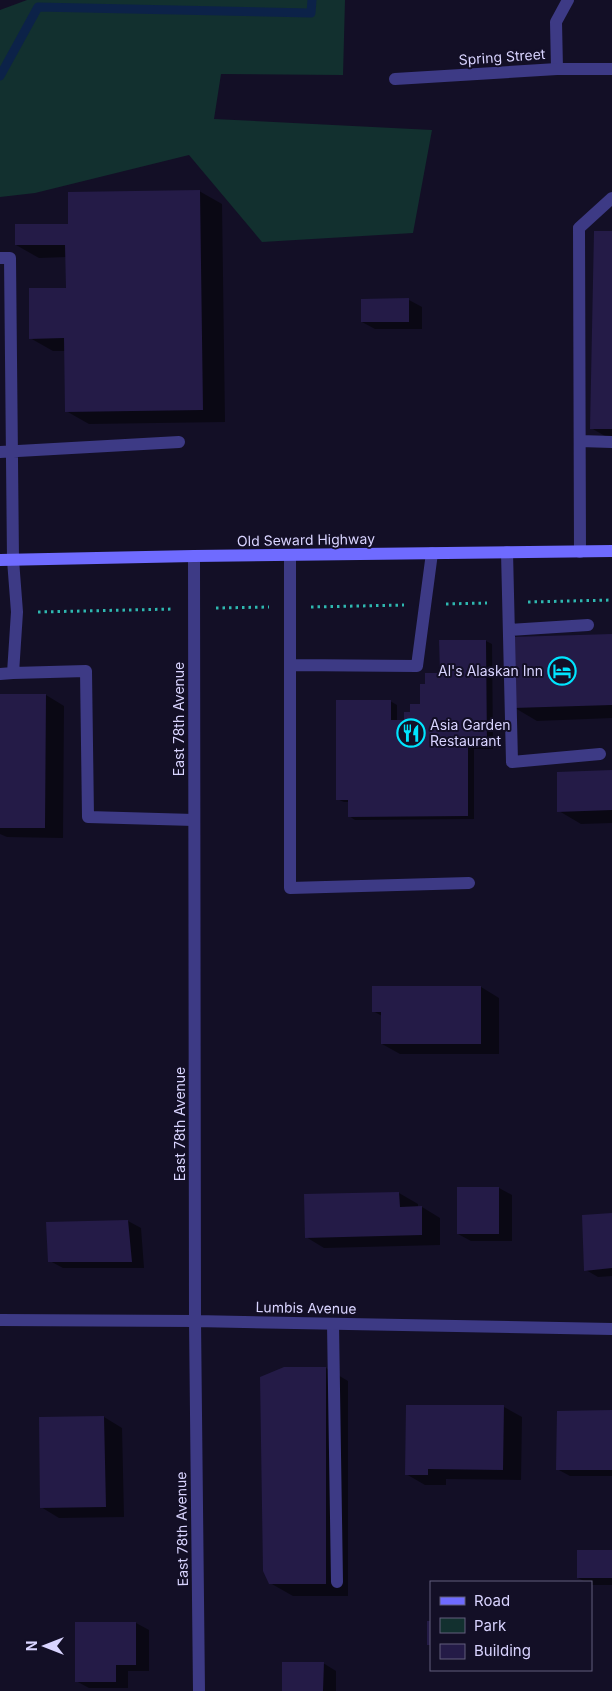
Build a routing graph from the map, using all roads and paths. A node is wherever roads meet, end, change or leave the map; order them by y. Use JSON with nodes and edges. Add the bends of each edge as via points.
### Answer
{"nodes":[{"id":1,"x":568,"y":0,"type":"edge"},
{"id":2,"x":557,"y":69,"type":"junction"},
{"id":3,"x":612,"y":69,"type":"edge"},
{"id":4,"x":395,"y":79,"type":"dead end"},
{"id":5,"x":612,"y":198,"type":"edge"},
{"id":6,"x":0,"y":258,"type":"edge"},
{"id":7,"x":179,"y":442,"type":"dead end"},
{"id":8,"x":580,"y":442,"type":"junction"},
{"id":9,"x":612,"y":442,"type":"edge"},
{"id":10,"x":6,"y":452,"type":"edge"},
{"id":11,"x":612,"y":551,"type":"edge"},
{"id":12,"x":507,"y":552,"type":"junction"},
{"id":13,"x":580,"y":552,"type":"junction"},
{"id":14,"x":432,"y":553,"type":"junction"},
{"id":15,"x":290,"y":555,"type":"junction"},
{"id":16,"x":194,"y":556,"type":"junction"},
{"id":17,"x":0,"y":560,"type":"edge"},
{"id":18,"x":13,"y":560,"type":"junction"},
{"id":19,"x":588,"y":626,"type":"dead end"},
{"id":20,"x":509,"y":630,"type":"junction"},
{"id":21,"x":290,"y":665,"type":"junction"},
{"id":22,"x":6,"y":674,"type":"edge"},
{"id":23,"x":600,"y":754,"type":"dead end"},
{"id":24,"x":194,"y":820,"type":"junction"},
{"id":25,"x":469,"y":883,"type":"dead end"},
{"id":26,"x":0,"y":1320,"type":"edge"},
{"id":27,"x":195,"y":1322,"type":"junction"},
{"id":28,"x":333,"y":1324,"type":"junction"},
{"id":29,"x":612,"y":1329,"type":"edge"},
{"id":30,"x":337,"y":1582,"type":"dead end"},
{"id":31,"x":199,"y":1691,"type":"edge"}],
"edges":[{"from":1,"to":2,"type":"street","via":[[556,22]]},
{"from":2,"to":3,"type":"street","name":"Spring Street"},
{"from":2,"to":4,"type":"street","name":"Spring Street"},
{"from":5,"to":8,"type":"street","via":[[579,228]]},
{"from":6,"to":10,"type":"street","via":[[10,258]]},
{"from":7,"to":10,"type":"street"},
{"from":8,"to":9,"type":"street"},
{"from":8,"to":13,"type":"street"},
{"from":10,"to":18,"type":"street"},
{"from":11,"to":13,"type":"main road","name":"Old Seward Highway"},
{"from":12,"to":13,"type":"main road","name":"Old Seward Highway"},
{"from":12,"to":14,"type":"main road","name":"Old Seward Highway"},
{"from":12,"to":20,"type":"street"},
{"from":14,"to":15,"type":"main road","name":"Old Seward Highway"},
{"from":14,"to":21,"type":"street","via":[[417,666]]},
{"from":15,"to":16,"type":"main road","name":"Old Seward Highway"},
{"from":15,"to":21,"type":"street"},
{"from":16,"to":18,"type":"main road","name":"Old Seward Highway"},
{"from":16,"to":24,"type":"street","name":"East 78th Avenue"},
{"from":17,"to":18,"type":"main road","name":"Old Seward Highway"},
{"from":18,"to":22,"type":"street","via":[[17,612]]},
{"from":19,"to":20,"type":"street"},
{"from":20,"to":23,"type":"street","via":[[512,762]]},
{"from":21,"to":25,"type":"street","via":[[290,888]]},
{"from":22,"to":24,"type":"street","via":[[86,671],[88,817]]},
{"from":24,"to":27,"type":"street","name":"East 78th Avenue"},
{"from":26,"to":27,"type":"street","name":"Lumbis Avenue"},
{"from":27,"to":28,"type":"street","name":"Lumbis Avenue"},
{"from":27,"to":31,"type":"street","name":"East 78th Avenue"},
{"from":28,"to":29,"type":"street","name":"Lumbis Avenue"},
{"from":28,"to":30,"type":"street"}]}
